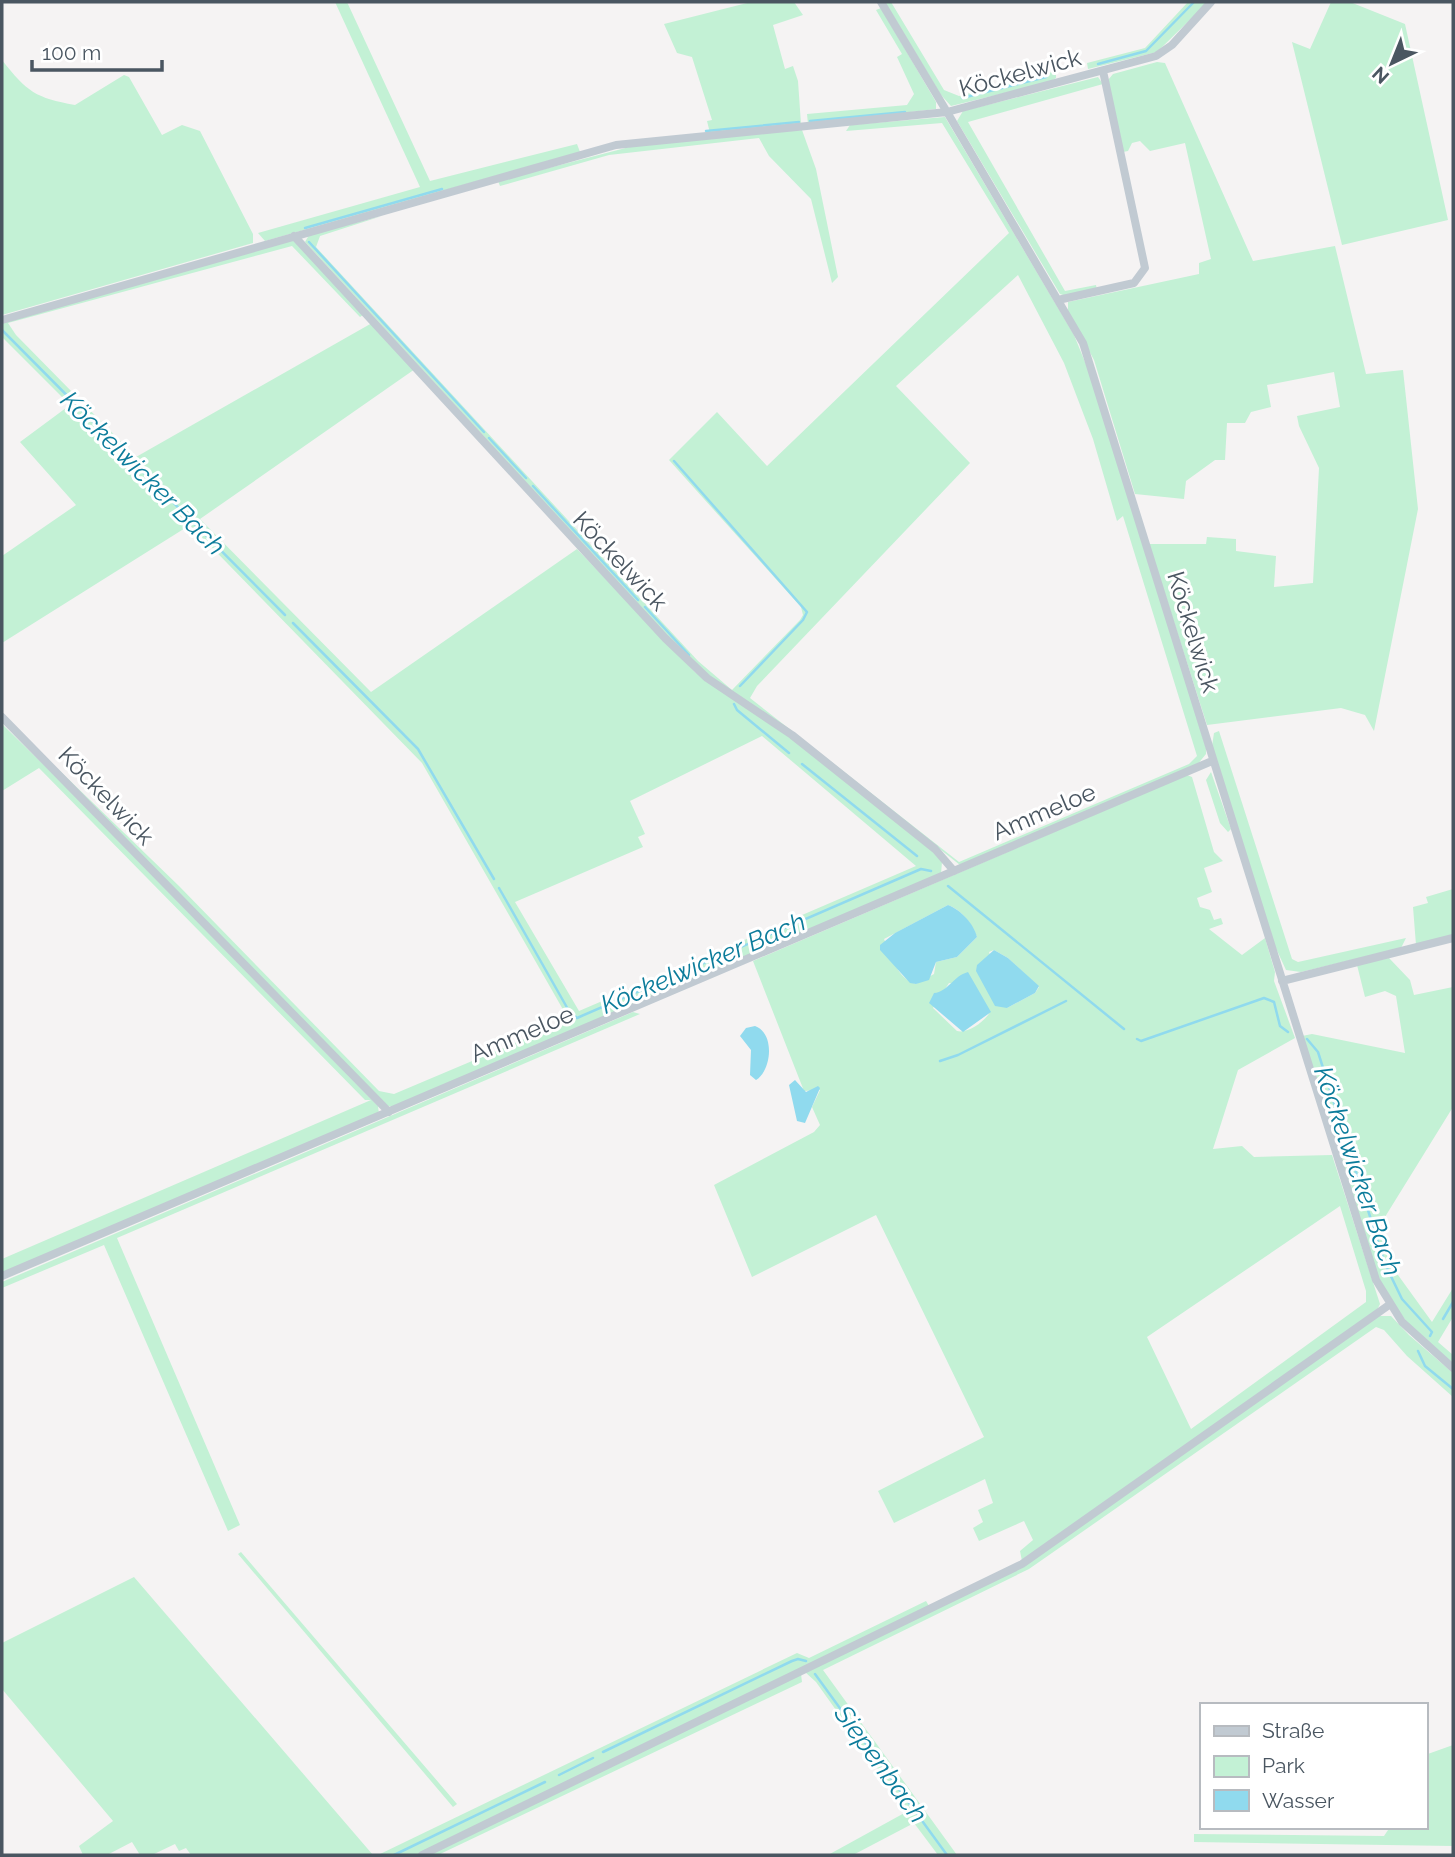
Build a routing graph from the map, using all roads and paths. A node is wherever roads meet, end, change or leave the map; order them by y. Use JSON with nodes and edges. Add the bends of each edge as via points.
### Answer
{"nodes":[{"id":1,"x":881,"y":2,"type":"edge"},
{"id":2,"x":1212,"y":2,"type":"edge"},
{"id":3,"x":1103,"y":71,"type":"junction"},
{"id":4,"x":947,"y":112,"type":"junction"},
{"id":5,"x":294,"y":236,"type":"junction"},
{"id":6,"x":1058,"y":300,"type":"junction"},
{"id":7,"x":2,"y":320,"type":"edge"},
{"id":8,"x":2,"y":717,"type":"edge"},
{"id":9,"x":1212,"y":761,"type":"junction"},
{"id":10,"x":954,"y":870,"type":"junction"},
{"id":11,"x":1453,"y":938,"type":"edge"},
{"id":12,"x":1282,"y":981,"type":"junction"},
{"id":13,"x":389,"y":1112,"type":"junction"},
{"id":14,"x":2,"y":1276,"type":"edge"},
{"id":15,"x":1389,"y":1305,"type":"junction"},
{"id":16,"x":1453,"y":1368,"type":"edge"},
{"id":17,"x":422,"y":1855,"type":"edge"}],
"edges":[{"from":1,"to":4,"type":"street","name":"Köckelwick"},
{"from":2,"to":3,"type":"street","name":"Köckelwick","via":[[1162,53]]},
{"from":3,"to":4,"type":"street","name":"Köckelwick"},
{"from":3,"to":6,"type":"street","name":"Köckelwick","via":[[1145,268],[1134,283]]},
{"from":4,"to":5,"type":"street","name":"Köckelwick","via":[[616,145]]},
{"from":4,"to":6,"type":"street","name":"Köckelwick"},
{"from":5,"to":7,"type":"street","name":"Köckelwick"},
{"from":5,"to":10,"type":"street","name":"Köckelwick","via":[[698,670],[792,735],[935,849]]},
{"from":6,"to":9,"type":"street","name":"Köckelwick","via":[[1083,343],[1099,388]]},
{"from":8,"to":13,"type":"street","name":"Köckelwick"},
{"from":9,"to":10,"type":"street","name":"Ammeloe"},
{"from":9,"to":12,"type":"street","name":"Köckelwick"},
{"from":10,"to":13,"type":"street","name":"Ammeloe"},
{"from":11,"to":12,"type":"street"},
{"from":12,"to":15,"type":"street","name":"Köckelwick","via":[[1366,1249]]},
{"from":13,"to":14,"type":"street","name":"Ammeloe"},
{"from":15,"to":16,"type":"street","name":"Köckelwick"},
{"from":15,"to":17,"type":"street","via":[[1022,1564]]}]}
